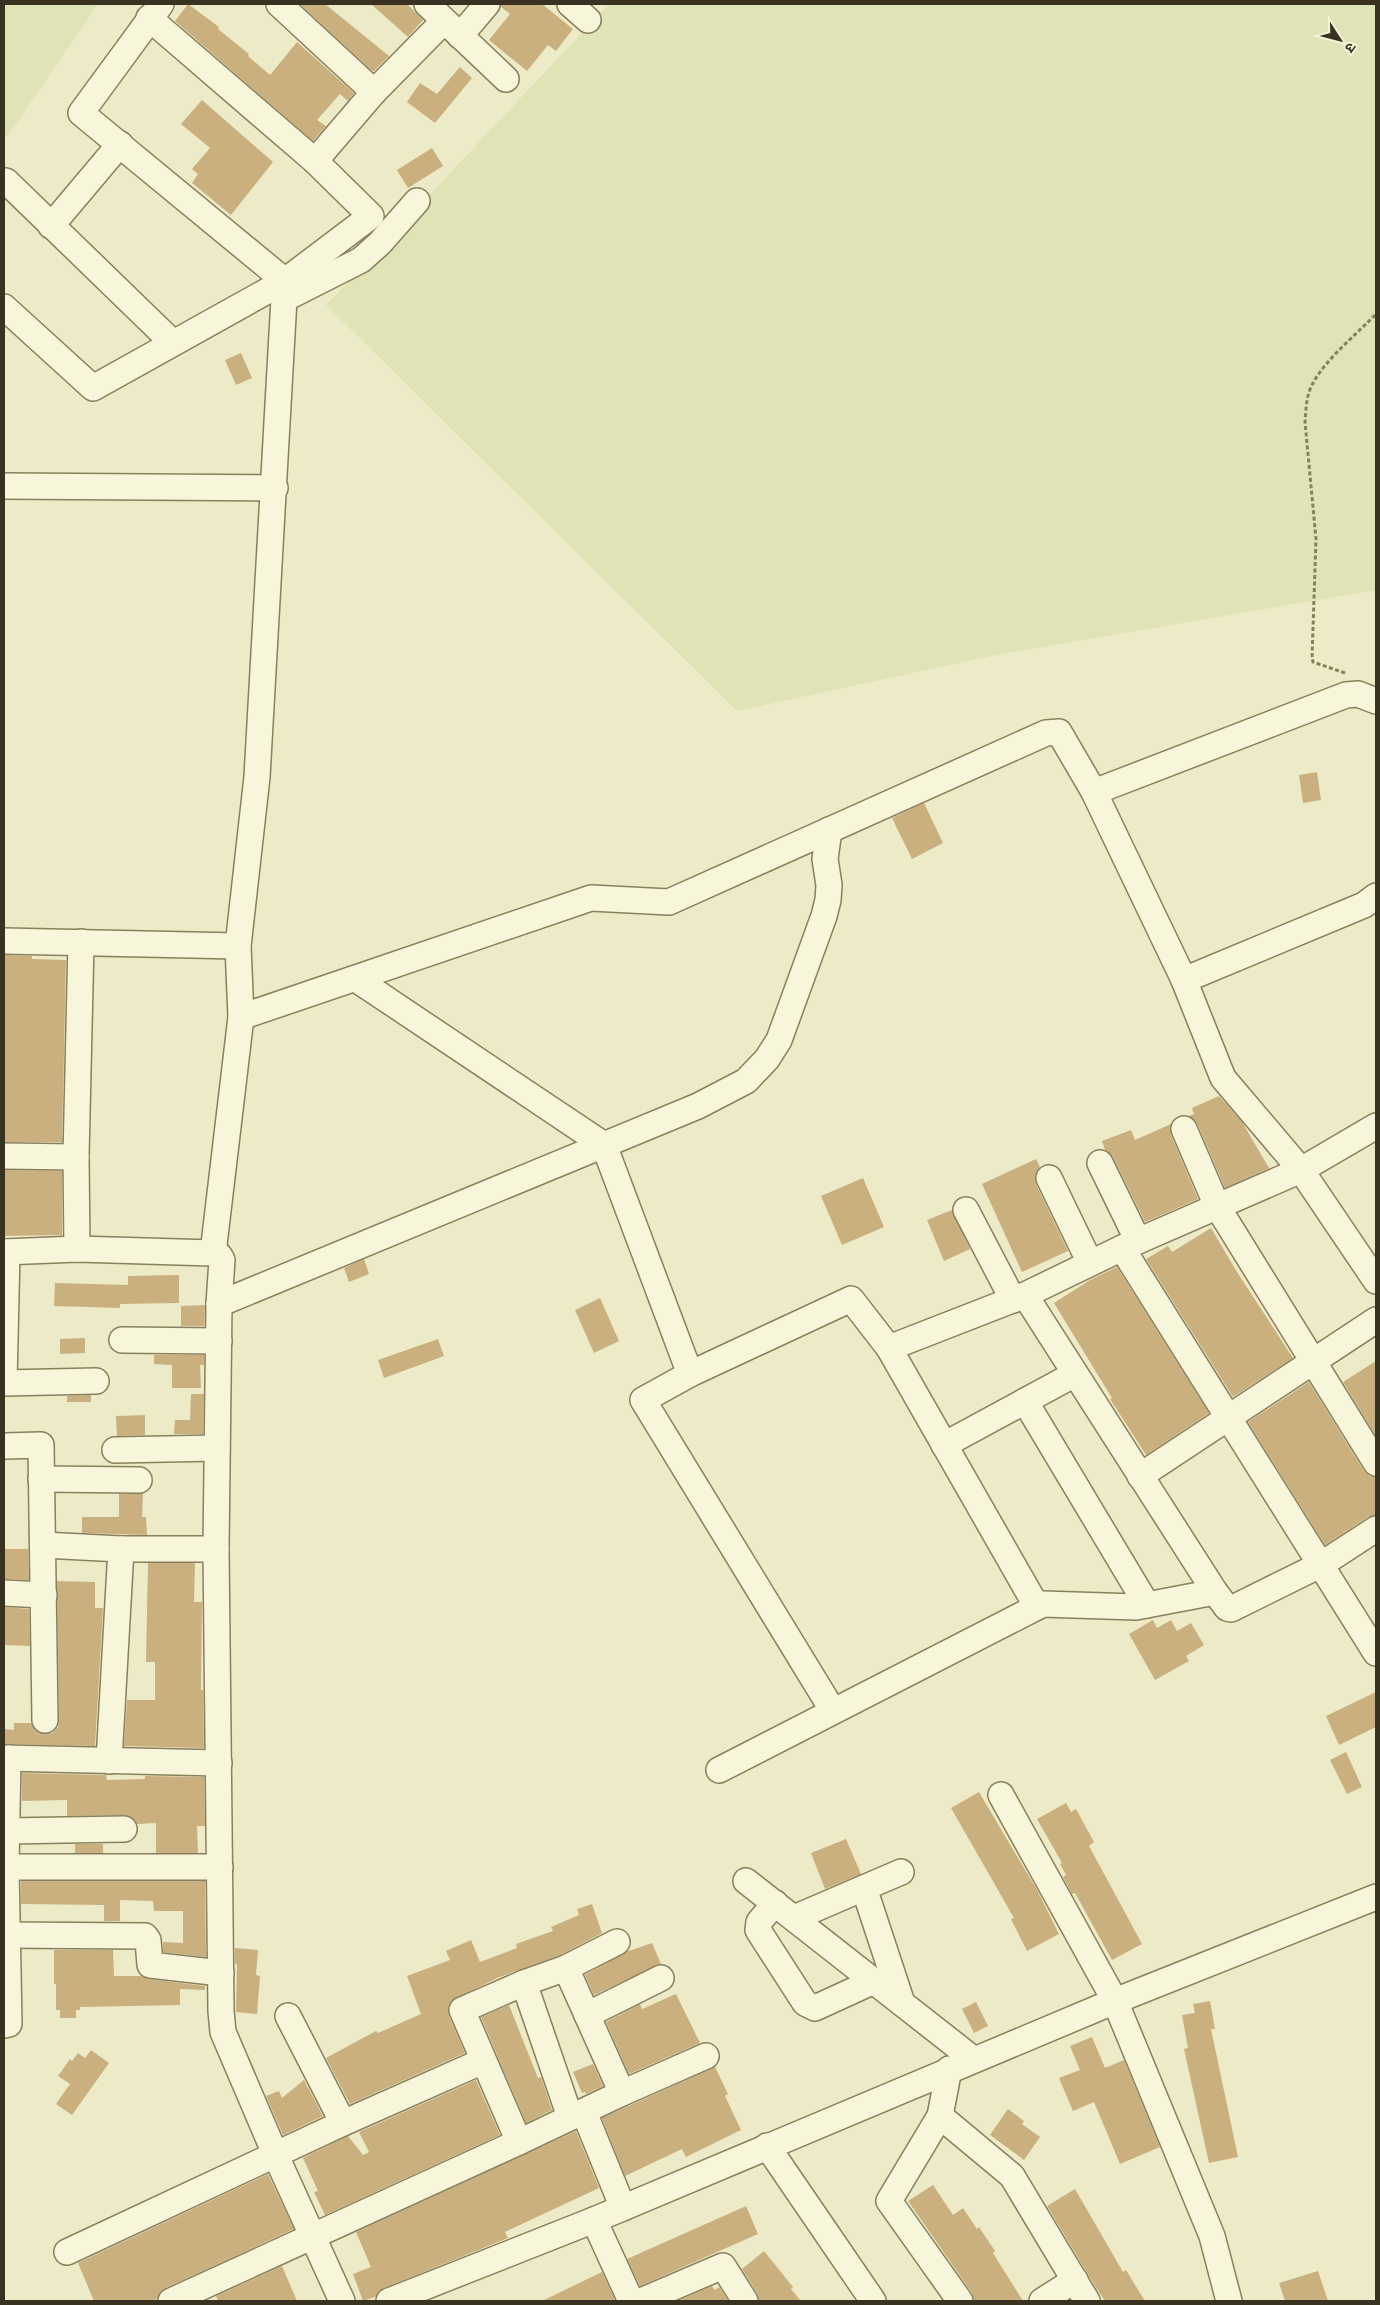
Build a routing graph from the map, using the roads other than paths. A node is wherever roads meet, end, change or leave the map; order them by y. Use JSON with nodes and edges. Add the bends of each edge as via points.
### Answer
{"nodes":[{"id":1,"x":279,"y":4,"type":"edge"},
{"id":2,"x":487,"y":4,"type":"edge"},
{"id":3,"x":155,"y":11,"type":"edge"},
{"id":4,"x":444,"y":20,"type":"edge"},
{"id":5,"x":506,"y":79,"type":"dead end"},
{"id":6,"x":374,"y":92,"type":"junction"},
{"id":7,"x":120,"y":144,"type":"junction"},
{"id":8,"x":315,"y":161,"type":"junction"},
{"id":9,"x":4,"y":182,"type":"edge"},
{"id":10,"x":417,"y":200,"type":"dead end"},
{"id":11,"x":51,"y":226,"type":"junction"},
{"id":12,"x":285,"y":290,"type":"junction"},
{"id":13,"x":4,"y":307,"type":"edge"},
{"id":14,"x":173,"y":343,"type":"junction"},
{"id":15,"x":4,"y":486,"type":"edge"},
{"id":16,"x":275,"y":488,"type":"junction"},
{"id":17,"x":1367,"y":697,"type":"edge"},
{"id":18,"x":1094,"y":792,"type":"junction"},
{"id":19,"x":829,"y":830,"type":"junction"},
{"id":20,"x":1376,"y":896,"type":"edge"},
{"id":21,"x":4,"y":941,"type":"edge"},
{"id":22,"x":81,"y":942,"type":"junction"},
{"id":23,"x":238,"y":946,"type":"junction"},
{"id":24,"x":356,"y":979,"type":"junction"},
{"id":25,"x":1184,"y":980,"type":"junction"},
{"id":26,"x":241,"y":1017,"type":"junction"},
{"id":27,"x":1376,"y":1126,"type":"edge"},
{"id":28,"x":1184,"y":1130,"type":"dead end"},
{"id":29,"x":604,"y":1144,"type":"junction"},
{"id":30,"x":4,"y":1156,"type":"edge"},
{"id":31,"x":76,"y":1157,"type":"junction"},
{"id":32,"x":1100,"y":1163,"type":"dead end"},
{"id":33,"x":1301,"y":1170,"type":"junction"},
{"id":34,"x":1050,"y":1178,"type":"dead end"},
{"id":35,"x":1217,"y":1206,"type":"junction"},
{"id":36,"x":966,"y":1210,"type":"dead end"},
{"id":37,"x":1130,"y":1244,"type":"junction"},
{"id":38,"x":77,"y":1249,"type":"junction"},
{"id":39,"x":5,"y":1252,"type":"edge"},
{"id":40,"x":214,"y":1254,"type":"junction"},
{"id":41,"x":1090,"y":1263,"type":"junction"},
{"id":42,"x":1376,"y":1281,"type":"edge"},
{"id":43,"x":1019,"y":1297,"type":"junction"},
{"id":44,"x":219,"y":1304,"type":"junction"},
{"id":45,"x":1376,"y":1320,"type":"edge"},
{"id":46,"x":122,"y":1340,"type":"dead end"},
{"id":47,"x":219,"y":1341,"type":"junction"},
{"id":48,"x":889,"y":1348,"type":"junction"},
{"id":49,"x":4,"y":1351,"type":"edge"},
{"id":50,"x":1312,"y":1362,"type":"junction"},
{"id":51,"x":690,"y":1374,"type":"junction"},
{"id":52,"x":1075,"y":1374,"type":"junction"},
{"id":53,"x":96,"y":1381,"type":"dead end"},
{"id":54,"x":1025,"y":1401,"type":"junction"},
{"id":55,"x":1229,"y":1418,"type":"junction"},
{"id":56,"x":944,"y":1444,"type":"junction"},
{"id":57,"x":4,"y":1446,"type":"edge"},
{"id":58,"x":217,"y":1448,"type":"junction"},
{"id":59,"x":115,"y":1450,"type":"dead end"},
{"id":60,"x":1376,"y":1463,"type":"edge"},
{"id":61,"x":1140,"y":1476,"type":"junction"},
{"id":62,"x":42,"y":1479,"type":"junction"},
{"id":63,"x":139,"y":1480,"type":"dead end"},
{"id":64,"x":1376,"y":1529,"type":"edge"},
{"id":65,"x":43,"y":1546,"type":"junction"},
{"id":66,"x":121,"y":1549,"type":"junction"},
{"id":67,"x":216,"y":1549,"type":"junction"},
{"id":68,"x":1322,"y":1564,"type":"junction"},
{"id":69,"x":1215,"y":1592,"type":"junction"},
{"id":70,"x":4,"y":1593,"type":"edge"},
{"id":71,"x":44,"y":1595,"type":"junction"},
{"id":72,"x":1147,"y":1605,"type":"junction"},
{"id":73,"x":1036,"y":1607,"type":"junction"},
{"id":74,"x":1376,"y":1654,"type":"edge"},
{"id":75,"x":833,"y":1711,"type":"junction"},
{"id":76,"x":45,"y":1720,"type":"dead end"},
{"id":77,"x":6,"y":1758,"type":"edge"},
{"id":78,"x":109,"y":1761,"type":"junction"},
{"id":79,"x":219,"y":1763,"type":"junction"},
{"id":80,"x":718,"y":1770,"type":"dead end"},
{"id":81,"x":1001,"y":1795,"type":"dead end"},
{"id":82,"x":124,"y":1829,"type":"dead end"},
{"id":83,"x":7,"y":1831,"type":"junction"},
{"id":84,"x":6,"y":1867,"type":"junction"},
{"id":85,"x":220,"y":1867,"type":"junction"},
{"id":86,"x":901,"y":1872,"type":"dead end"},
{"id":87,"x":746,"y":1881,"type":"dead end"},
{"id":88,"x":864,"y":1888,"type":"junction"},
{"id":89,"x":1376,"y":1897,"type":"edge"},
{"id":90,"x":784,"y":1911,"type":"junction"},
{"id":91,"x":6,"y":1935,"type":"edge"},
{"id":92,"x":617,"y":1942,"type":"dead end"},
{"id":93,"x":566,"y":1968,"type":"junction"},
{"id":94,"x":221,"y":1972,"type":"junction"},
{"id":95,"x":661,"y":1978,"type":"dead end"},
{"id":96,"x":874,"y":1981,"type":"junction"},
{"id":97,"x":524,"y":1983,"type":"junction"},
{"id":98,"x":1115,"y":2001,"type":"junction"},
{"id":99,"x":902,"y":2004,"type":"junction"},
{"id":100,"x":587,"y":2015,"type":"junction"},
{"id":101,"x":288,"y":2016,"type":"dead end"},
{"id":102,"x":4,"y":2025,"type":"edge"},
{"id":103,"x":706,"y":2056,"type":"dead end"},
{"id":104,"x":973,"y":2059,"type":"junction"},
{"id":105,"x":483,"y":2061,"type":"junction"},
{"id":106,"x":949,"y":2069,"type":"junction"},
{"id":107,"x":622,"y":2092,"type":"junction"},
{"id":108,"x":577,"y":2114,"type":"junction"},
{"id":109,"x":940,"y":2116,"type":"junction"},
{"id":110,"x":343,"y":2123,"type":"junction"},
{"id":111,"x":519,"y":2142,"type":"junction"},
{"id":112,"x":767,"y":2146,"type":"junction"},
{"id":113,"x":276,"y":2156,"type":"junction"},
{"id":114,"x":623,"y":2208,"type":"junction"},
{"id":115,"x":594,"y":2220,"type":"junction"},
{"id":116,"x":314,"y":2236,"type":"junction"},
{"id":117,"x":67,"y":2252,"type":"dead end"},
{"id":118,"x":1075,"y":2280,"type":"junction"},
{"id":119,"x":400,"y":2299,"type":"edge"},
{"id":120,"x":171,"y":2301,"type":"edge"},
{"id":121,"x":342,"y":2301,"type":"edge"},
{"id":122,"x":631,"y":2301,"type":"edge"},
{"id":123,"x":641,"y":2301,"type":"edge"},
{"id":124,"x":745,"y":2301,"type":"edge"},
{"id":125,"x":873,"y":2301,"type":"edge"},
{"id":126,"x":960,"y":2301,"type":"edge"},
{"id":127,"x":1042,"y":2301,"type":"edge"},
{"id":128,"x":1087,"y":2301,"type":"edge"},
{"id":129,"x":1229,"y":2301,"type":"edge"}],
"edges":[{"from":1,"to":6,"type":"street"},
{"from":2,"to":4,"type":"street"},
{"from":3,"to":7,"type":"street","via":[[81,113]]},
{"from":3,"to":8,"type":"street"},
{"from":4,"to":5,"type":"street"},
{"from":4,"to":6,"type":"street"},
{"from":6,"to":8,"type":"street"},
{"from":7,"to":11,"type":"street"},
{"from":7,"to":12,"type":"street"},
{"from":8,"to":12,"type":"street","via":[[371,216]]},
{"from":9,"to":11,"type":"street"},
{"from":10,"to":12,"type":"street","via":[[361,260]]},
{"from":11,"to":14,"type":"street"},
{"from":12,"to":14,"type":"street"},
{"from":12,"to":16,"type":"street"},
{"from":13,"to":14,"type":"street","via":[[93,388]]},
{"from":15,"to":16,"type":"street"},
{"from":16,"to":23,"type":"street","via":[[257,777]]},
{"from":17,"to":18,"type":"street","via":[[1346,695]]},
{"from":18,"to":19,"type":"street","via":[[1063,737],[1054,731]]},
{"from":18,"to":25,"type":"street"},
{"from":19,"to":24,"type":"street","via":[[669,902],[591,898]]},
{"from":19,"to":29,"type":"street","via":[[825,859],[828,900],[779,1040],[767,1059],[746,1081],[698,1106]]},
{"from":20,"to":25,"type":"street","via":[[1364,905]]},
{"from":21,"to":22,"type":"street"},
{"from":22,"to":23,"type":"street"},
{"from":22,"to":31,"type":"street"},
{"from":23,"to":26,"type":"street"},
{"from":24,"to":26,"type":"street"},
{"from":24,"to":29,"type":"street"},
{"from":25,"to":33,"type":"street","via":[[1222,1078]]},
{"from":26,"to":40,"type":"street"},
{"from":27,"to":33,"type":"street"},
{"from":28,"to":35,"type":"street"},
{"from":29,"to":44,"type":"street"},
{"from":29,"to":51,"type":"street"},
{"from":30,"to":31,"type":"street"},
{"from":31,"to":38,"type":"street"},
{"from":32,"to":37,"type":"street"},
{"from":33,"to":35,"type":"street"},
{"from":33,"to":42,"type":"street"},
{"from":34,"to":41,"type":"street"},
{"from":35,"to":37,"type":"street"},
{"from":35,"to":50,"type":"street"},
{"from":36,"to":43,"type":"street"},
{"from":37,"to":41,"type":"street"},
{"from":37,"to":55,"type":"street"},
{"from":38,"to":39,"type":"street"},
{"from":38,"to":40,"type":"street"},
{"from":39,"to":49,"type":"street"},
{"from":40,"to":44,"type":"street","via":[[222,1260]]},
{"from":41,"to":43,"type":"street"},
{"from":43,"to":48,"type":"street"},
{"from":43,"to":52,"type":"street"},
{"from":44,"to":47,"type":"street"},
{"from":45,"to":50,"type":"street"},
{"from":46,"to":47,"type":"street"},
{"from":47,"to":58,"type":"street"},
{"from":48,"to":51,"type":"street","via":[[850,1299]]},
{"from":48,"to":56,"type":"street"},
{"from":49,"to":53,"type":"street","via":[[4,1383]]},
{"from":50,"to":55,"type":"street"},
{"from":50,"to":60,"type":"street"},
{"from":51,"to":75,"type":"street","via":[[643,1400]]},
{"from":52,"to":54,"type":"street"},
{"from":52,"to":61,"type":"street"},
{"from":54,"to":56,"type":"street"},
{"from":54,"to":72,"type":"street"},
{"from":55,"to":61,"type":"street"},
{"from":55,"to":68,"type":"street"},
{"from":56,"to":73,"type":"street"},
{"from":57,"to":62,"type":"street","via":[[41,1445]]},
{"from":58,"to":59,"type":"street"},
{"from":58,"to":67,"type":"street"},
{"from":61,"to":69,"type":"street"},
{"from":62,"to":63,"type":"street"},
{"from":62,"to":65,"type":"street"},
{"from":64,"to":68,"type":"street"},
{"from":65,"to":66,"type":"street"},
{"from":65,"to":71,"type":"street"},
{"from":66,"to":67,"type":"street"},
{"from":66,"to":78,"type":"street"},
{"from":67,"to":79,"type":"street"},
{"from":68,"to":69,"type":"street","via":[[1232,1609],[1224,1606]]},
{"from":68,"to":74,"type":"street"},
{"from":69,"to":72,"type":"street"},
{"from":70,"to":71,"type":"street"},
{"from":71,"to":76,"type":"street"},
{"from":72,"to":73,"type":"street","via":[[1043,1604]]},
{"from":73,"to":75,"type":"street"},
{"from":75,"to":80,"type":"street"},
{"from":77,"to":78,"type":"street"},
{"from":77,"to":83,"type":"street"},
{"from":78,"to":79,"type":"street"},
{"from":79,"to":85,"type":"street"},
{"from":81,"to":98,"type":"street"},
{"from":82,"to":83,"type":"street"},
{"from":83,"to":84,"type":"street"},
{"from":84,"to":85,"type":"street"},
{"from":84,"to":91,"type":"street"},
{"from":85,"to":94,"type":"street"},
{"from":86,"to":88,"type":"street"},
{"from":87,"to":90,"type":"street"},
{"from":88,"to":90,"type":"street"},
{"from":88,"to":99,"type":"street"},
{"from":89,"to":98,"type":"street"},
{"from":90,"to":96,"type":"street"},
{"from":90,"to":96,"type":"street","via":[[759,1922],[758,1930],[805,2003],[815,2008]]},
{"from":91,"to":94,"type":"street","via":[[145,1936],[150,1965]]},
{"from":91,"to":102,"type":"street","via":[[9,2024]]},
{"from":92,"to":93,"type":"street"},
{"from":93,"to":97,"type":"street"},
{"from":93,"to":100,"type":"street"},
{"from":94,"to":113,"type":"street","via":[[223,2032]]},
{"from":95,"to":100,"type":"street"},
{"from":96,"to":99,"type":"street"},
{"from":97,"to":105,"type":"street","via":[[462,2010]]},
{"from":97,"to":108,"type":"street"},
{"from":98,"to":104,"type":"street"},
{"from":98,"to":129,"type":"street","via":[[1212,2236]]},
{"from":99,"to":104,"type":"street"},
{"from":100,"to":107,"type":"street"},
{"from":101,"to":110,"type":"street"},
{"from":103,"to":107,"type":"street"},
{"from":104,"to":106,"type":"street"},
{"from":105,"to":110,"type":"street"},
{"from":105,"to":111,"type":"street"},
{"from":106,"to":109,"type":"street"},
{"from":106,"to":112,"type":"street"},
{"from":107,"to":108,"type":"street"},
{"from":108,"to":111,"type":"street"},
{"from":108,"to":114,"type":"street"},
{"from":109,"to":118,"type":"street","via":[[1012,2176]]},
{"from":109,"to":126,"type":"street","via":[[889,2201]]},
{"from":110,"to":113,"type":"street"},
{"from":111,"to":116,"type":"street"},
{"from":112,"to":114,"type":"street"},
{"from":112,"to":125,"type":"street"},
{"from":113,"to":116,"type":"street"},
{"from":113,"to":117,"type":"street"},
{"from":114,"to":115,"type":"street"},
{"from":115,"to":119,"type":"street"},
{"from":115,"to":122,"type":"street"},
{"from":116,"to":120,"type":"street"},
{"from":116,"to":121,"type":"street"},
{"from":118,"to":127,"type":"street"},
{"from":118,"to":128,"type":"street"},
{"from":123,"to":124,"type":"street","via":[[724,2266]]}]}
